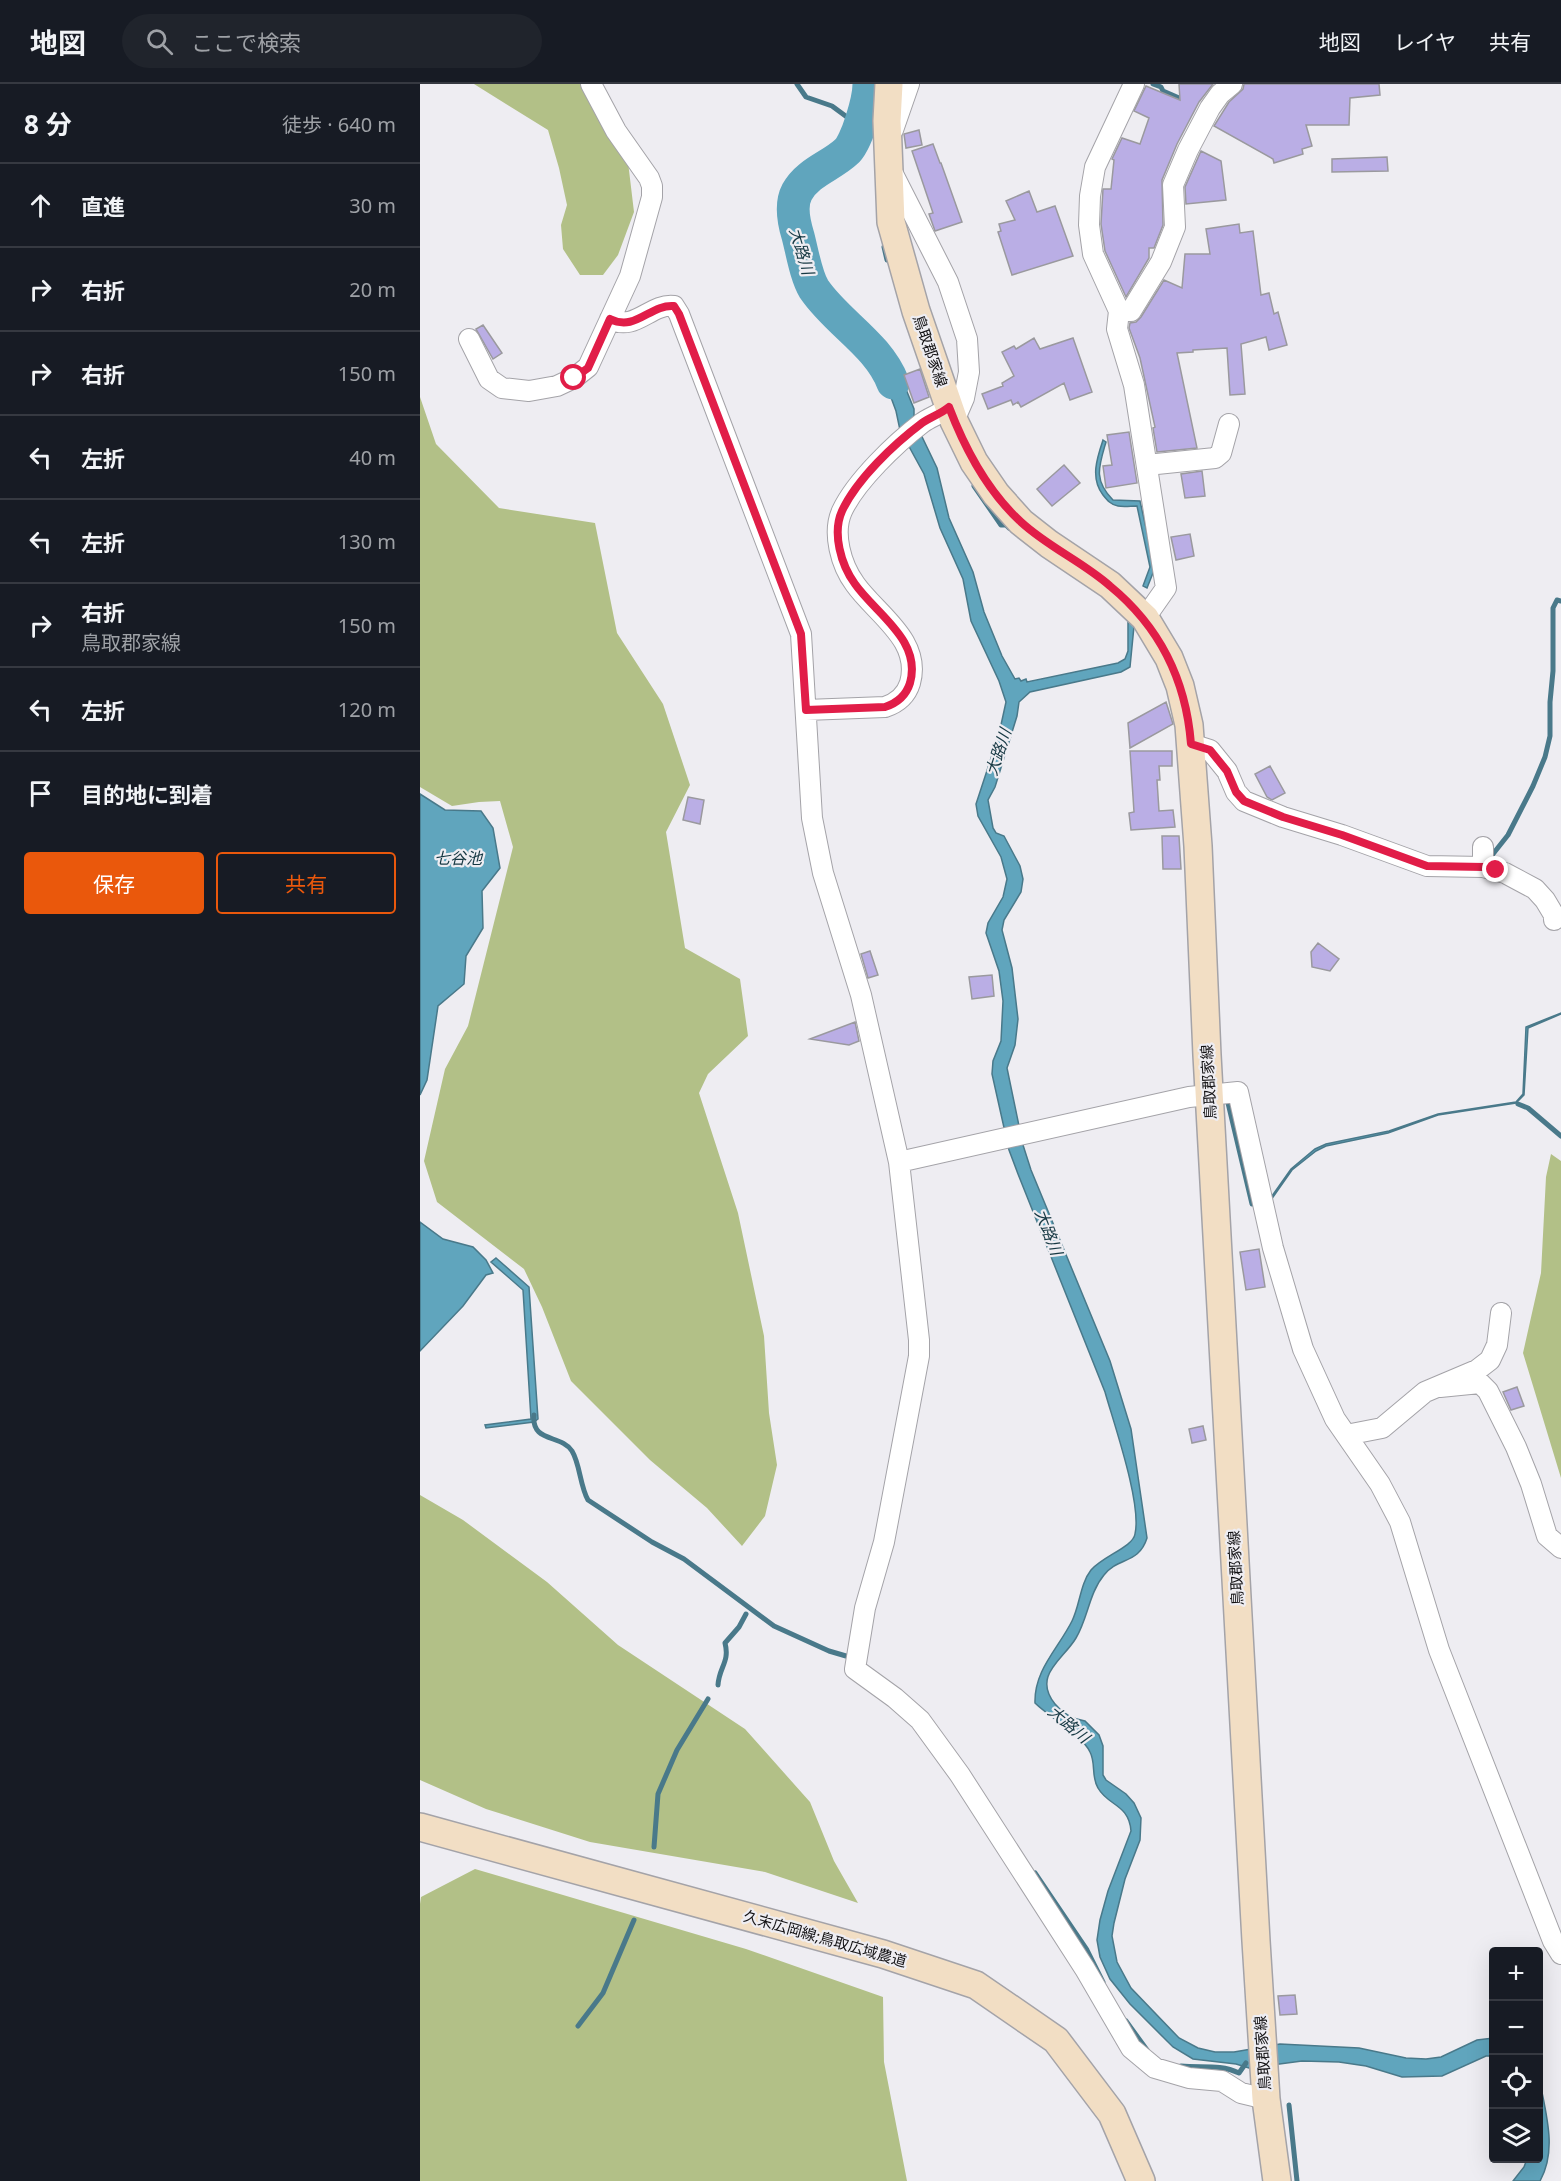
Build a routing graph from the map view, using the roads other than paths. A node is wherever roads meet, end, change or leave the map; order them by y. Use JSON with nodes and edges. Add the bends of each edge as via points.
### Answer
{"nodes":[{"id":1,"x":591,"y":84,"type":"edge"},
{"id":2,"x":889,"y":84,"type":"edge"},
{"id":3,"x":909,"y":84,"type":"edge"},
{"id":4,"x":1134,"y":84,"type":"edge"},
{"id":5,"x":1232,"y":84,"type":"edge"},
{"id":6,"x":888,"y":156,"type":"junction"},
{"id":7,"x":1119,"y":311,"type":"junction"},
{"id":8,"x":610,"y":319,"type":"junction"},
{"id":9,"x":469,"y":339,"type":"dead end"},
{"id":10,"x":952,"y":414,"type":"junction"},
{"id":11,"x":1229,"y":424,"type":"dead end"},
{"id":12,"x":1147,"y":465,"type":"junction"},
{"id":13,"x":1145,"y":618,"type":"junction"},
{"id":14,"x":806,"y":710,"type":"junction"},
{"id":15,"x":1191,"y":744,"type":"junction"},
{"id":16,"x":1483,"y":847,"type":"dead end"},
{"id":17,"x":1484,"y":867,"type":"junction"},
{"id":18,"x":1554,"y":920,"type":"dead end"},
{"id":19,"x":1209,"y":1095,"type":"junction"},
{"id":20,"x":899,"y":1162,"type":"junction"},
{"id":21,"x":1501,"y":1313,"type":"dead end"},
{"id":22,"x":1440,"y":1387,"type":"junction"},
{"id":23,"x":1346,"y":1435,"type":"junction"},
{"id":24,"x":1561,"y":1548,"type":"edge"},
{"id":25,"x":420,"y":1827,"type":"edge"},
{"id":26,"x":1561,"y":1954,"type":"edge"},
{"id":27,"x":1266,"y":2099,"type":"junction"},
{"id":28,"x":1141,"y":2181,"type":"edge"},
{"id":29,"x":1277,"y":2181,"type":"edge"}],
"edges":[{"from":1,"to":8,"type":"street","via":[[652,186],[650,208],[630,276]]},
{"from":2,"to":6,"type":"main road","name":"鳥取郡家線"},
{"from":3,"to":6,"type":"street"},
{"from":4,"to":7,"type":"street","via":[[1095,167],[1090,196],[1093,254]]},
{"from":5,"to":7,"type":"street","via":[[1210,108],[1173,185],[1174,227],[1161,262],[1131,310]]},
{"from":6,"to":10,"type":"main road","name":"鳥取郡家線","via":[[891,222],[916,312]]},
{"from":6,"to":10,"type":"street","via":[[948,282],[967,339],[969,372],[964,398]]},
{"from":7,"to":12,"type":"street","via":[[1117,329],[1134,385]]},
{"from":8,"to":9,"type":"street","via":[[588,368],[557,386],[529,391],[502,388],[489,380]]},
{"from":8,"to":14,"type":"street","via":[[630,323],[670,305],[679,314],[801,634]]},
{"from":10,"to":13,"type":"main road","name":"鳥取郡家線","via":[[974,462],[1021,522],[1110,585]]},
{"from":10,"to":14,"type":"street","via":[[925,421],[898,442],[860,485],[842,511],[839,524],[838,540],[846,569],[855,585],[901,636],[911,663],[908,691],[885,707]]},
{"from":11,"to":12,"type":"street","via":[[1221,453],[1215,458]]},
{"from":12,"to":13,"type":"street","via":[[1166,588]]},
{"from":13,"to":15,"type":"main road","name":"鳥取郡家線","via":[[1169,658],[1180,686]]},
{"from":14,"to":20,"type":"street","via":[[812,818],[823,873],[861,995]]},
{"from":15,"to":17,"type":"street","via":[[1210,750],[1244,801],[1427,866]]},
{"from":15,"to":19,"type":"main road","name":"鳥取郡家線"},
{"from":16,"to":17,"type":"street"},
{"from":17,"to":18,"type":"street","via":[[1535,889]]},
{"from":19,"to":20,"type":"street"},
{"from":19,"to":23,"type":"street","via":[[1238,1092],[1274,1248],[1303,1349]]},
{"from":19,"to":27,"type":"main road","name":"鳥取郡家線"},
{"from":20,"to":27,"type":"street","via":[[919,1356],[855,1669],[920,1720],[960,1775],[1131,2048],[1155,2068],[1189,2078],[1222,2081],[1241,2093]]},
{"from":21,"to":22,"type":"street","via":[[1490,1360]]},
{"from":22,"to":23,"type":"street","via":[[1425,1392],[1382,1428]]},
{"from":22,"to":24,"type":"street","via":[[1480,1383],[1488,1391],[1516,1447],[1548,1536]]},
{"from":23,"to":26,"type":"street","via":[[1380,1484],[1400,1522],[1439,1650]]},
{"from":25,"to":28,"type":"main road","name":"久末広岡線;鳥取広域農道","via":[[883,1954],[976,1985],[1056,2040],[1112,2114]]},
{"from":27,"to":29,"type":"main road","name":"鳥取郡家線"}]}
